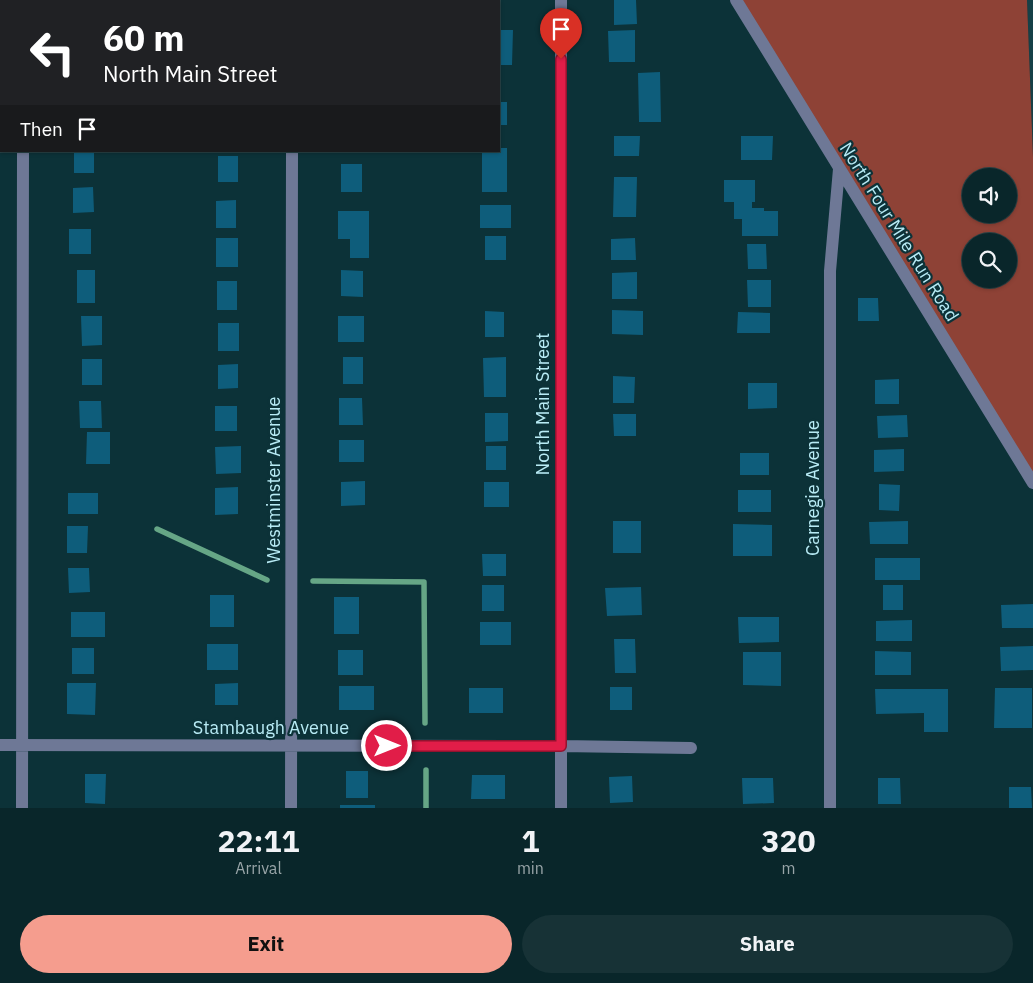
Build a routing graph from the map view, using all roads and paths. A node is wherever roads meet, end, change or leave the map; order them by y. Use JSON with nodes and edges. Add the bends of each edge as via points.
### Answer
{"nodes":[{"id":1,"x":561,"y":0,"type":"edge"},
{"id":2,"x":736,"y":0,"type":"edge"},
{"id":3,"x":23,"y":152,"type":"edge"},
{"id":4,"x":292,"y":152,"type":"edge"},
{"id":5,"x":839,"y":169,"type":"junction"},
{"id":6,"x":1033,"y":483,"type":"edge"},
{"id":7,"x":0,"y":745,"type":"edge"},
{"id":8,"x":22,"y":745,"type":"junction"},
{"id":9,"x":292,"y":746,"type":"junction"},
{"id":10,"x":561,"y":746,"type":"junction"},
{"id":11,"x":691,"y":748,"type":"dead end"},
{"id":12,"x":22,"y":808,"type":"edge"},
{"id":13,"x":292,"y":808,"type":"edge"},
{"id":14,"x":561,"y":808,"type":"edge"},
{"id":15,"x":830,"y":808,"type":"edge"}],
"edges":[{"from":1,"to":10,"type":"street","name":"North Main Street"},
{"from":2,"to":5,"type":"street","name":"North Four Mile Run Road"},
{"from":3,"to":8,"type":"street"},
{"from":4,"to":9,"type":"street","name":"Westminster Avenue"},
{"from":5,"to":6,"type":"street","name":"North Four Mile Run Road"},
{"from":5,"to":15,"type":"street","name":"Carnegie Avenue","via":[[830,271]]},
{"from":7,"to":8,"type":"street","name":"Stambaugh Avenue"},
{"from":8,"to":9,"type":"street","name":"Stambaugh Avenue"},
{"from":8,"to":12,"type":"street"},
{"from":9,"to":10,"type":"street","name":"Stambaugh Avenue"},
{"from":9,"to":13,"type":"street","name":"Westminster Avenue"},
{"from":10,"to":11,"type":"street","name":"Stambaugh Avenue"},
{"from":10,"to":14,"type":"street","name":"North Main Street"}]}
